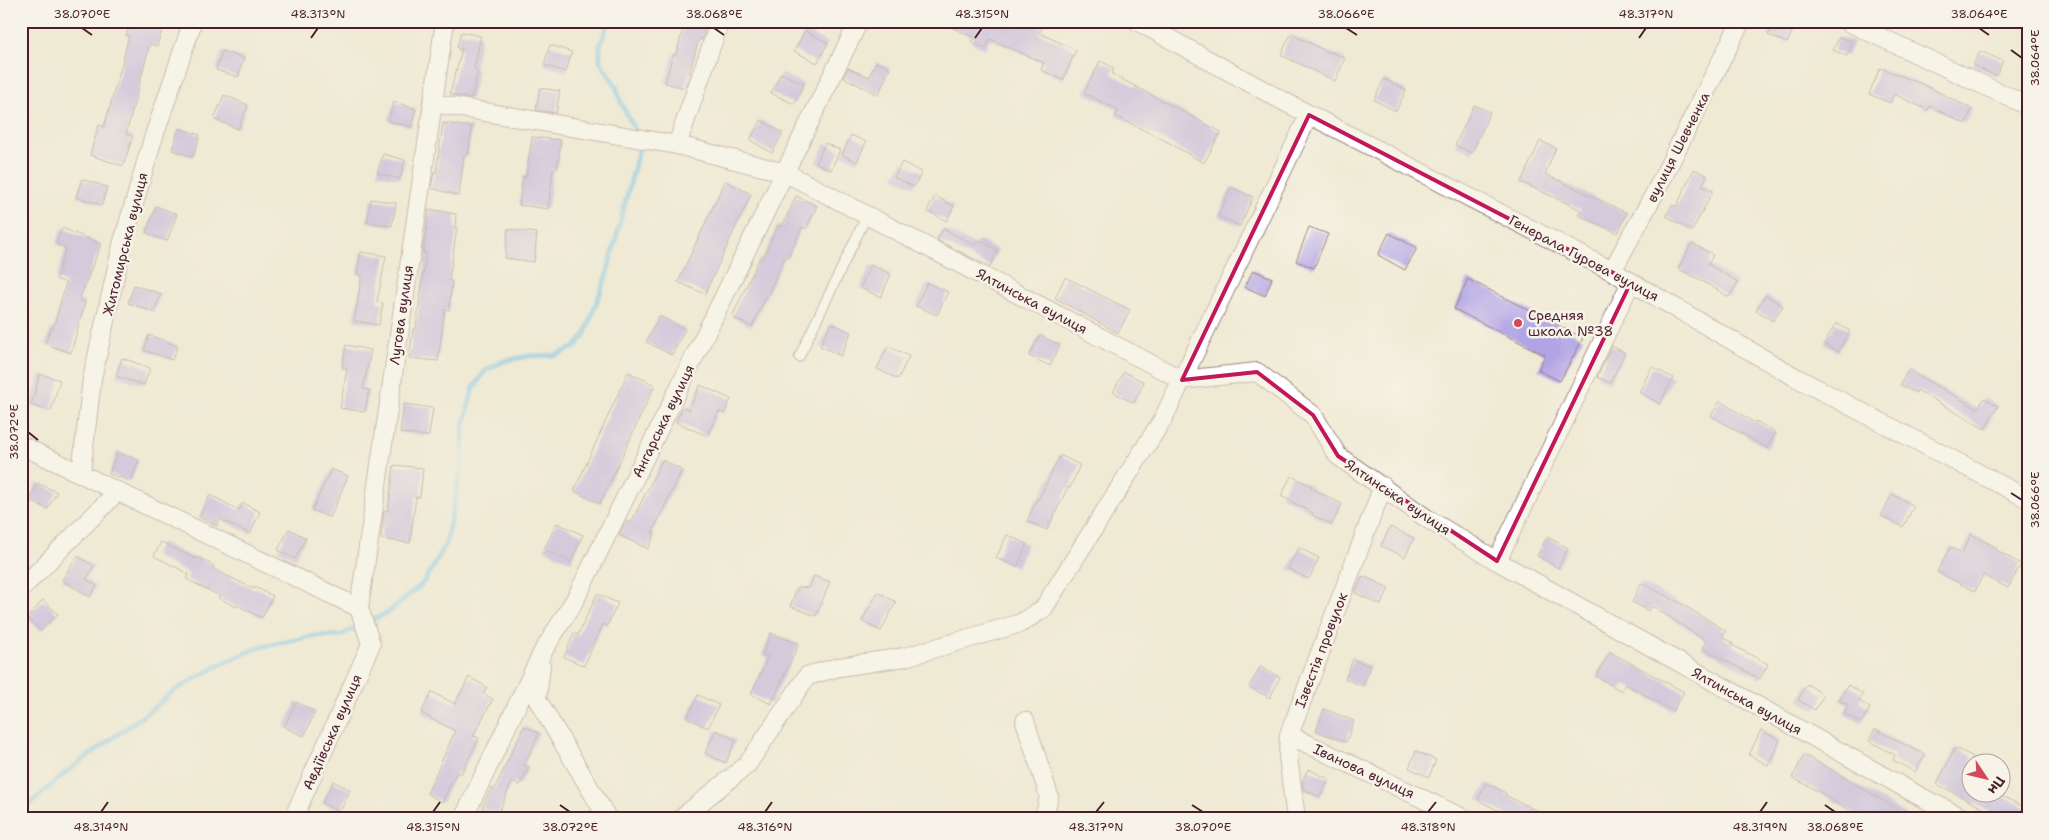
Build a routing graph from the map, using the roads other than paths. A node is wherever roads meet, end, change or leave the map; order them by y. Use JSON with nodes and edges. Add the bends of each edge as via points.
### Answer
{"nodes":[{"id":1,"x":193,"y":21,"type":"edge"},
{"id":2,"x":445,"y":21,"type":"edge"},
{"id":3,"x":720,"y":21,"type":"edge"},
{"id":4,"x":859,"y":21,"type":"edge"},
{"id":5,"x":1137,"y":21,"type":"edge"},
{"id":6,"x":1741,"y":21,"type":"edge"},
{"id":7,"x":1846,"y":21,"type":"edge"},
{"id":8,"x":432,"y":103,"type":"junction"},
{"id":9,"x":2028,"y":106,"type":"edge"},
{"id":10,"x":1310,"y":115,"type":"junction"},
{"id":11,"x":677,"y":145,"type":"junction"},
{"id":12,"x":786,"y":173,"type":"junction"},
{"id":13,"x":867,"y":215,"type":"junction"},
{"id":14,"x":1612,"y":271,"type":"junction"},
{"id":15,"x":1631,"y":282,"type":"junction"},
{"id":16,"x":799,"y":357,"type":"dead end"},
{"id":17,"x":1182,"y":380,"type":"junction"},
{"id":18,"x":21,"y":445,"type":"edge"},
{"id":19,"x":81,"y":473,"type":"junction"},
{"id":20,"x":1383,"y":486,"type":"junction"},
{"id":21,"x":118,"y":491,"type":"junction"},
{"id":22,"x":2028,"y":499,"type":"edge"},
{"id":23,"x":1497,"y":561,"type":"junction"},
{"id":24,"x":21,"y":589,"type":"edge"},
{"id":25,"x":359,"y":608,"type":"junction"},
{"id":26,"x":542,"y":653,"type":"junction"},
{"id":27,"x":1025,"y":720,"type":"dead end"},
{"id":28,"x":1289,"y":735,"type":"junction"},
{"id":29,"x":293,"y":819,"type":"edge"},
{"id":30,"x":463,"y":819,"type":"edge"},
{"id":31,"x":608,"y":819,"type":"edge"},
{"id":32,"x":680,"y":819,"type":"edge"},
{"id":33,"x":1044,"y":819,"type":"edge"},
{"id":34,"x":1296,"y":819,"type":"edge"},
{"id":35,"x":1465,"y":819,"type":"edge"},
{"id":36,"x":1965,"y":819,"type":"edge"}],
"edges":[{"from":1,"to":19,"type":"street","name":"Житомирська вулиця","via":[[152,142],[122,245],[92,379]]},
{"from":2,"to":8,"type":"street","name":"Лугова вулиця"},
{"from":3,"to":11,"type":"street"},
{"from":4,"to":12,"type":"street","name":"Ангарська вулиця"},
{"from":5,"to":10,"type":"street","name":"Генерала Гурова вулиця"},
{"from":6,"to":14,"type":"street","name":"вулиця Шевченка"},
{"from":7,"to":9,"type":"street"},
{"from":8,"to":11,"type":"street","name":"Ялтинська вулиця"},
{"from":8,"to":25,"type":"street","name":"Лугова вулиця"},
{"from":10,"to":14,"type":"street","name":"Генерала Гурова вулиця"},
{"from":10,"to":17,"type":"street"},
{"from":11,"to":12,"type":"street","name":"Ялтинська вулиця"},
{"from":12,"to":13,"type":"street","name":"Ялтинська вулиця"},
{"from":12,"to":26,"type":"street","name":"Ангарська вулиця","via":[[576,598]]},
{"from":13,"to":16,"type":"lane"},
{"from":13,"to":17,"type":"street","name":"Ялтинська вулиця"},
{"from":14,"to":15,"type":"street","name":"Генерала Гурова вулиця"},
{"from":15,"to":22,"type":"street","name":"Генерала Гурова вулиця","via":[[1795,377]]},
{"from":15,"to":23,"type":"street"},
{"from":17,"to":20,"type":"street","name":"Ялтинська вулиця","via":[[1256,372],[1313,415],[1338,456]]},
{"from":17,"to":32,"type":"street","via":[[1163,419],[1044,608],[1021,623],[905,657],[839,666],[807,676],[747,765]]},
{"from":18,"to":19,"type":"street"},
{"from":19,"to":21,"type":"street"},
{"from":20,"to":23,"type":"street","name":"Ялтинська вулиця","via":[[1426,518]]},
{"from":20,"to":28,"type":"street","name":"Ізвєстія провулок"},
{"from":21,"to":24,"type":"street"},
{"from":21,"to":25,"type":"street"},
{"from":23,"to":36,"type":"street","name":"Ялтинська вулиця"},
{"from":25,"to":29,"type":"street","name":"Авдіївська вулиця","via":[[370,644]]},
{"from":26,"to":30,"type":"street","name":"Ангарська вулиця"},
{"from":26,"to":31,"type":"street","via":[[537,699]]},
{"from":27,"to":33,"type":"street","via":[[1049,796]]},
{"from":28,"to":34,"type":"street","name":"Ізвєстія провулок","via":[[1288,756]]},
{"from":28,"to":35,"type":"street","name":"Іванова вулиця"}]}
